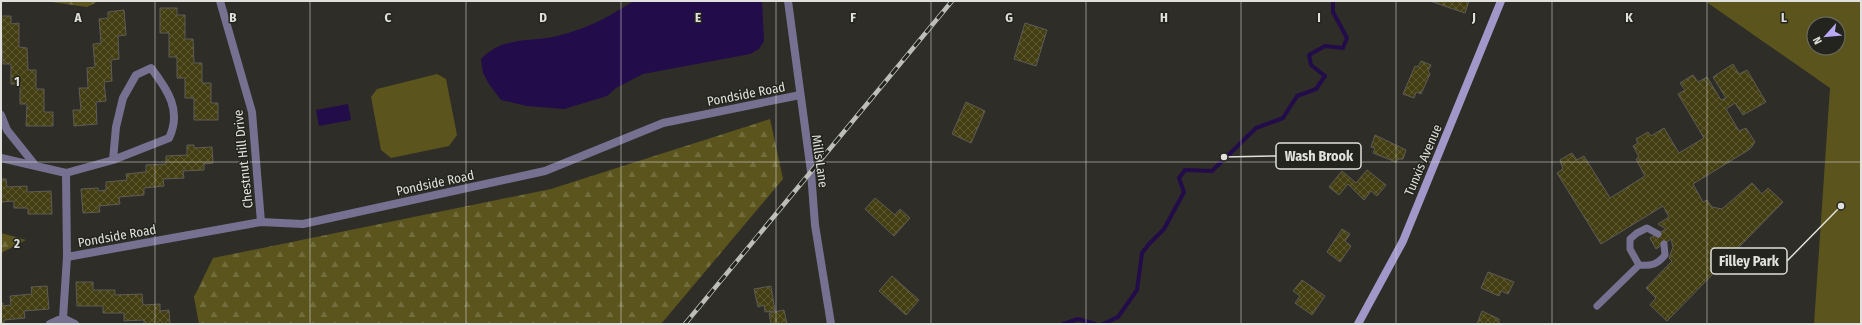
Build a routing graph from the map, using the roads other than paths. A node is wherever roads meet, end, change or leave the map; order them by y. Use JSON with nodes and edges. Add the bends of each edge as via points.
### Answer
{"nodes":[{"id":1,"x":220,"y":1,"type":"edge"},
{"id":2,"x":788,"y":1,"type":"edge"},
{"id":3,"x":1501,"y":1,"type":"edge"},
{"id":4,"x":800,"y":95,"type":"junction"},
{"id":5,"x":1,"y":115,"type":"edge"},
{"id":6,"x":1,"y":158,"type":"edge"},
{"id":7,"x":113,"y":160,"type":"junction"},
{"id":8,"x":35,"y":165,"type":"junction"},
{"id":9,"x":66,"y":173,"type":"junction"},
{"id":10,"x":261,"y":222,"type":"junction"},
{"id":11,"x":1658,"y":234,"type":"dead end"},
{"id":12,"x":1664,"y":244,"type":"dead end"},
{"id":13,"x":68,"y":257,"type":"junction"},
{"id":14,"x":1639,"y":265,"type":"junction"},
{"id":15,"x":1597,"y":306,"type":"dead end"},
{"id":16,"x":63,"y":318,"type":"junction"},
{"id":17,"x":50,"y":324,"type":"edge"},
{"id":18,"x":75,"y":324,"type":"edge"},
{"id":19,"x":831,"y":324,"type":"edge"},
{"id":20,"x":1358,"y":324,"type":"edge"}],
"edges":[{"from":1,"to":10,"type":"street","name":"Chestnut Hill Drive","via":[[252,112]]},
{"from":2,"to":4,"type":"street","name":"Mills Lane"},
{"from":3,"to":20,"type":"main road","name":"Tunxis Avenue","via":[[1403,241]]},
{"from":4,"to":10,"type":"street","name":"Pondside Road","via":[[663,122],[546,172],[303,224]]},
{"from":4,"to":19,"type":"street","name":"Mills Lane","via":[[811,172],[815,225]]},
{"from":5,"to":8,"type":"street","via":[[7,130]]},
{"from":6,"to":8,"type":"street"},
{"from":7,"to":7,"type":"street","via":[[168,138],[174,127],[172,102],[164,84],[151,68],[136,75],[123,98],[116,127]]},
{"from":7,"to":9,"type":"street"},
{"from":8,"to":9,"type":"street"},
{"from":9,"to":13,"type":"street"},
{"from":10,"to":13,"type":"street","name":"Pondside Road"},
{"from":11,"to":14,"type":"lane","via":[[1647,228],[1630,239],[1630,249]]},
{"from":12,"to":14,"type":"lane","via":[[1665,255],[1659,262],[1649,266]]},
{"from":13,"to":16,"type":"street"},
{"from":14,"to":15,"type":"lane"},
{"from":16,"to":17,"type":"street"},
{"from":16,"to":18,"type":"street"}]}
